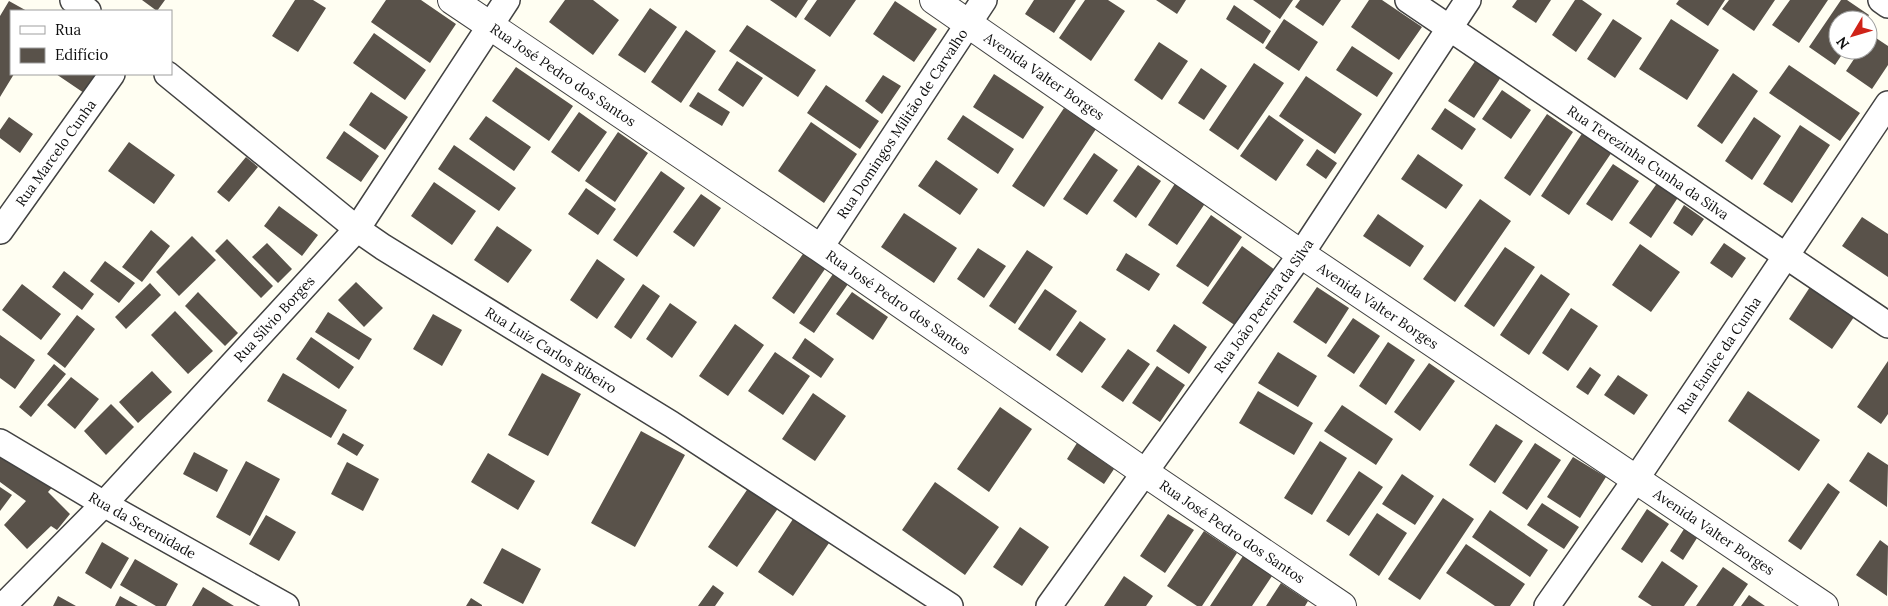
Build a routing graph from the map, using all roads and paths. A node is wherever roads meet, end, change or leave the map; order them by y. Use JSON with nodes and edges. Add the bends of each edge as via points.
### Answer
{"nodes":[{"id":1,"x":73,"y":0,"type":"edge"},
{"id":2,"x":452,"y":0,"type":"edge"},
{"id":3,"x":507,"y":0,"type":"edge"},
{"id":4,"x":934,"y":0,"type":"edge"},
{"id":5,"x":984,"y":0,"type":"edge"},
{"id":6,"x":1408,"y":0,"type":"edge"},
{"id":7,"x":1468,"y":0,"type":"edge"},
{"id":8,"x":1881,"y":0,"type":"edge"},
{"id":9,"x":1888,"y":5,"type":"edge"},
{"id":10,"x":87,"y":10,"type":"edge"},
{"id":11,"x":968,"y":23,"type":"junction"},
{"id":12,"x":489,"y":26,"type":"junction"},
{"id":13,"x":1449,"y":27,"type":"junction"},
{"id":14,"x":111,"y":75,"type":"edge"},
{"id":15,"x":168,"y":75,"type":"edge"},
{"id":16,"x":1888,"y":104,"type":"edge"},
{"id":17,"x":357,"y":229,"type":"junction"},
{"id":18,"x":0,"y":231,"type":"edge"},
{"id":19,"x":820,"y":248,"type":"junction"},
{"id":20,"x":1302,"y":254,"type":"junction"},
{"id":21,"x":1785,"y":256,"type":"junction"},
{"id":22,"x":1888,"y":325,"type":"edge"},
{"id":23,"x":0,"y":442,"type":"edge"},
{"id":24,"x":1144,"y":472,"type":"junction"},
{"id":25,"x":1636,"y":479,"type":"junction"},
{"id":26,"x":104,"y":504,"type":"junction"},
{"id":27,"x":3,"y":606,"type":"edge"},
{"id":28,"x":286,"y":606,"type":"edge"},
{"id":29,"x":950,"y":606,"type":"edge"},
{"id":30,"x":1049,"y":606,"type":"edge"},
{"id":31,"x":1342,"y":606,"type":"edge"},
{"id":32,"x":1547,"y":606,"type":"edge"},
{"id":33,"x":1824,"y":606,"type":"edge"}],
"edges":[{"from":1,"to":10,"type":"street"},
{"from":2,"to":12,"type":"street","name":"Rua José Pedro dos Santos"},
{"from":3,"to":12,"type":"street","name":"Rua Sílvio Borges"},
{"from":4,"to":11,"type":"street","name":"Avenida Valter Borges"},
{"from":5,"to":11,"type":"street","name":"Rua Domingos Militão de Carvalho"},
{"from":6,"to":13,"type":"street","name":"Rua Terezinha Cunha da Silva"},
{"from":7,"to":13,"type":"street","name":"Rua João Pereira da Silva"},
{"from":8,"to":9,"type":"street"},
{"from":11,"to":19,"type":"street","name":"Rua Domingos Militão de Carvalho"},
{"from":11,"to":20,"type":"street","name":"Avenida Valter Borges"},
{"from":12,"to":17,"type":"street","name":"Rua Sílvio Borges"},
{"from":12,"to":19,"type":"street","name":"Rua José Pedro dos Santos"},
{"from":13,"to":20,"type":"street","name":"Rua João Pereira da Silva"},
{"from":13,"to":21,"type":"street","name":"Rua Terezinha Cunha da Silva"},
{"from":14,"to":18,"type":"street","name":"Rua Marcelo Cunha"},
{"from":15,"to":17,"type":"street","name":"Rua Luiz Carlos Ribeiro"},
{"from":16,"to":21,"type":"street","name":"Rua Eunice da Cunha"},
{"from":17,"to":26,"type":"street","name":"Rua Sílvio Borges"},
{"from":17,"to":29,"type":"street","name":"Rua Luiz Carlos Ribeiro","via":[[671,424]]},
{"from":19,"to":24,"type":"street","name":"Rua José Pedro dos Santos"},
{"from":20,"to":24,"type":"street","name":"Rua João Pereira da Silva"},
{"from":20,"to":25,"type":"street","name":"Avenida Valter Borges"},
{"from":21,"to":22,"type":"street","name":"Rua Terezinha Cunha da Silva"},
{"from":21,"to":25,"type":"street","name":"Rua Eunice da Cunha"},
{"from":23,"to":26,"type":"street","name":"Rua da Serenidade"},
{"from":24,"to":30,"type":"street","name":"Rua João Pereira da Silva"},
{"from":24,"to":31,"type":"street","name":"Rua José Pedro dos Santos"},
{"from":25,"to":32,"type":"street","name":"Rua Eunice da Cunha"},
{"from":25,"to":33,"type":"street","name":"Avenida Valter Borges"},
{"from":26,"to":27,"type":"street","name":"Rua Sílvio Borges"},
{"from":26,"to":28,"type":"street","name":"Rua da Serenidade"}]}
